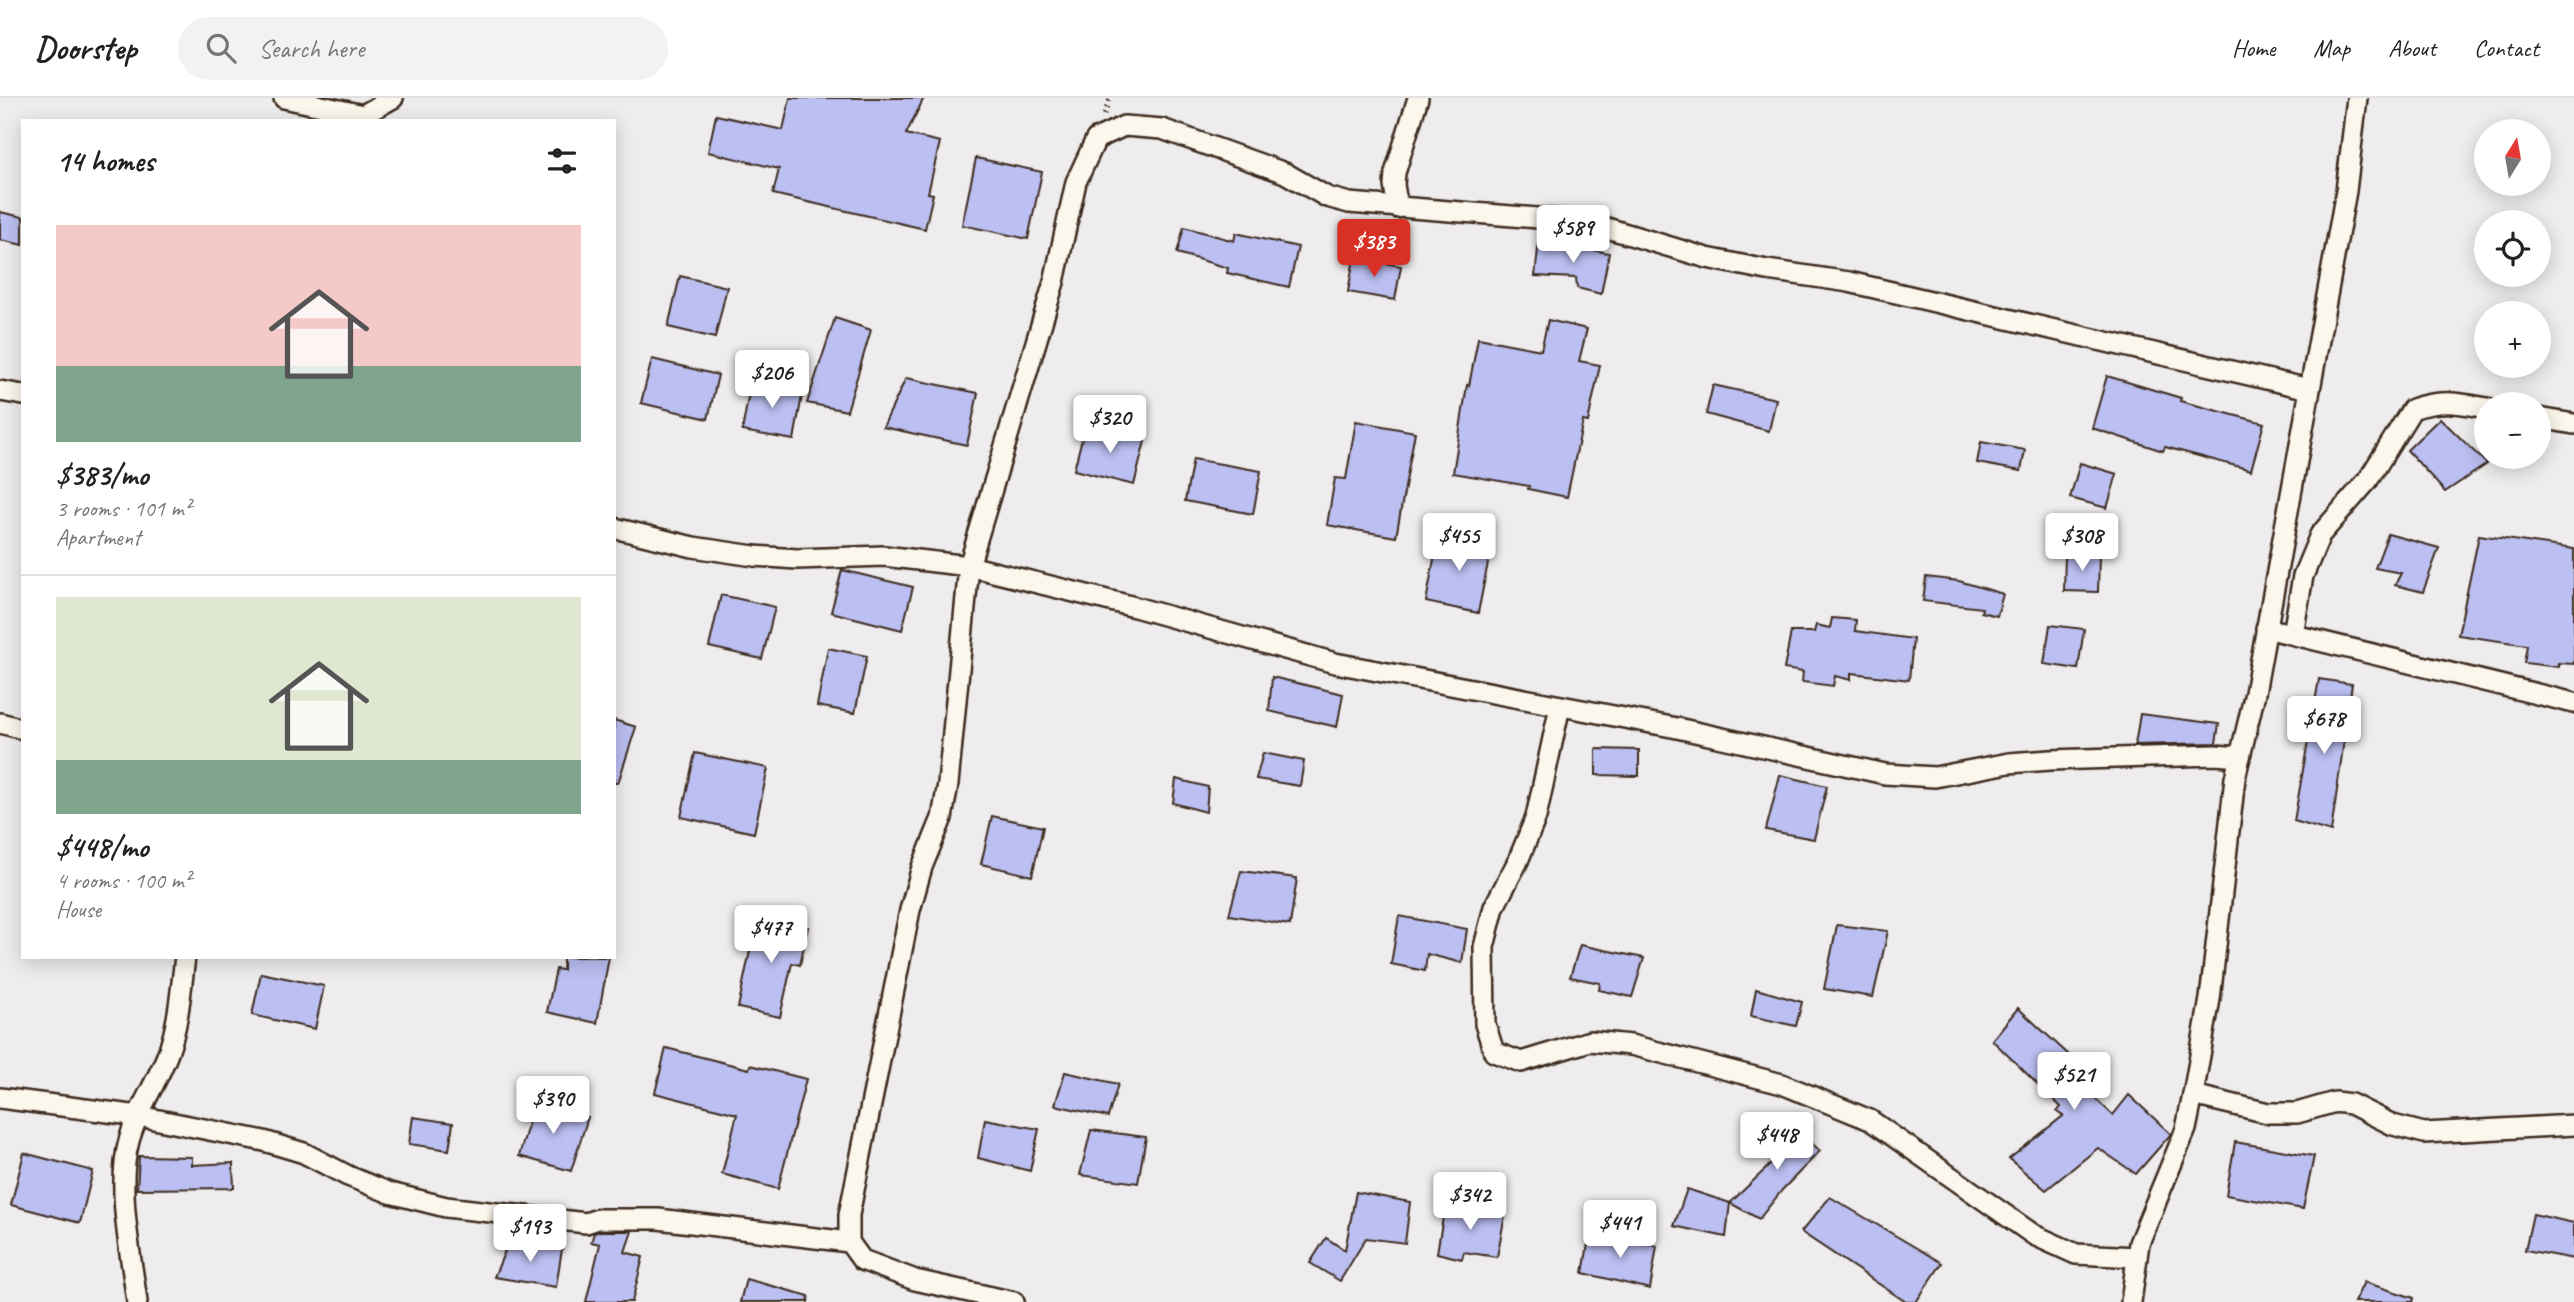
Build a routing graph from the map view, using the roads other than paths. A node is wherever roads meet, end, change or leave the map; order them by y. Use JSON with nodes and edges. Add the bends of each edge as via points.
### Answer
{"nodes":[{"id":1,"x":284,"y":98,"type":"edge"},
{"id":2,"x":393,"y":98,"type":"edge"},
{"id":3,"x":1418,"y":98,"type":"edge"},
{"id":4,"x":2357,"y":98,"type":"edge"},
{"id":5,"x":362,"y":118,"type":"edge"},
{"id":6,"x":1398,"y":208,"type":"junction"},
{"id":7,"x":2309,"y":389,"type":"junction"},
{"id":8,"x":0,"y":391,"type":"edge"},
{"id":9,"x":21,"y":395,"type":"edge"},
{"id":10,"x":2474,"y":406,"type":"edge"},
{"id":11,"x":2551,"y":420,"type":"edge"},
{"id":12,"x":2574,"y":424,"type":"edge"},
{"id":13,"x":616,"y":528,"type":"edge"},
{"id":14,"x":969,"y":566,"type":"junction"},
{"id":15,"x":2266,"y":628,"type":"junction"},
{"id":16,"x":2293,"y":634,"type":"junction"},
{"id":17,"x":2574,"y":703,"type":"edge"},
{"id":18,"x":1560,"y":706,"type":"junction"},
{"id":19,"x":0,"y":723,"type":"edge"},
{"id":20,"x":21,"y":728,"type":"edge"},
{"id":21,"x":2240,"y":757,"type":"junction"},
{"id":22,"x":185,"y":959,"type":"edge"},
{"id":23,"x":2193,"y":1095,"type":"junction"},
{"id":24,"x":0,"y":1098,"type":"edge"},
{"id":25,"x":139,"y":1115,"type":"junction"},
{"id":26,"x":2574,"y":1125,"type":"edge"},
{"id":27,"x":849,"y":1242,"type":"junction"},
{"id":28,"x":2137,"y":1256,"type":"junction"},
{"id":29,"x":138,"y":1302,"type":"edge"},
{"id":30,"x":1014,"y":1302,"type":"edge"},
{"id":31,"x":2131,"y":1302,"type":"edge"}],
"edges":[{"from":1,"to":5,"type":"street"},
{"from":2,"to":5,"type":"street"},
{"from":3,"to":6,"type":"street","via":[[1395,173]]},
{"from":4,"to":7,"type":"street","via":[[2346,191]]},
{"from":6,"to":7,"type":"street","via":[[1587,222],[1707,258],[1849,282]]},
{"from":6,"to":14,"type":"street","via":[[1326,197],[1285,173],[1162,129],[1124,126],[1096,139],[1076,183],[1054,282]]},
{"from":7,"to":15,"type":"street"},
{"from":8,"to":9,"type":"street"},
{"from":10,"to":16,"type":"street","via":[[2433,402],[2412,409],[2368,480],[2320,536],[2303,576]]},
{"from":11,"to":12,"type":"street"},
{"from":13,"to":14,"type":"street","via":[[754,556],[884,556]]},
{"from":14,"to":18,"type":"street","via":[[1335,663]]},
{"from":14,"to":27,"type":"street","via":[[942,818],[910,910],[849,1215]]},
{"from":15,"to":16,"type":"street"},
{"from":15,"to":21,"type":"street"},
{"from":16,"to":17,"type":"street"},
{"from":18,"to":21,"type":"street","via":[[1885,774],[1935,777],[2050,760]]},
{"from":18,"to":28,"type":"street","via":[[1536,817],[1494,907],[1484,947],[1485,1024],[1494,1052],[1521,1062],[1590,1041],[1631,1045],[1782,1084],[1870,1120],[2034,1235],[2076,1254]]},
{"from":19,"to":20,"type":"street"},
{"from":21,"to":23,"type":"street","via":[[2210,999]]},
{"from":22,"to":25,"type":"street","via":[[168,1053]]},
{"from":23,"to":26,"type":"street","via":[[2268,1113],[2297,1113],[2334,1102],[2351,1104],[2393,1125],[2424,1133]]},
{"from":23,"to":28,"type":"street","via":[[2186,1129]]},
{"from":24,"to":25,"type":"street"},
{"from":25,"to":27,"type":"street","via":[[291,1149],[390,1193],[446,1207],[586,1223],[658,1219]]},
{"from":25,"to":29,"type":"street","via":[[128,1143],[123,1196]]},
{"from":27,"to":30,"type":"street","via":[[862,1260],[881,1268]]},
{"from":28,"to":31,"type":"street"}]}
